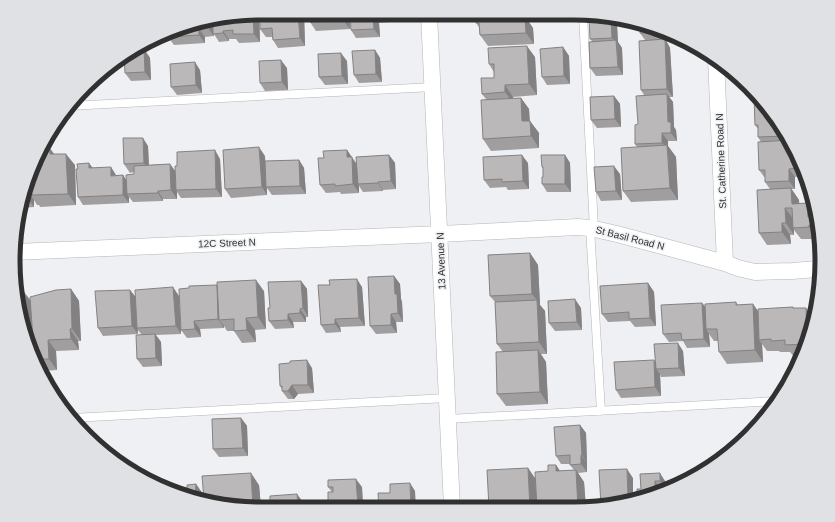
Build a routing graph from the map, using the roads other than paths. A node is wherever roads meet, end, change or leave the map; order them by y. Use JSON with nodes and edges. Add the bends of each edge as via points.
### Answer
{"nodes":[{"id":1,"x":429,"y":20,"type":"edge"},
{"id":2,"x":583,"y":21,"type":"edge"},
{"id":3,"x":716,"y":67,"type":"edge"},
{"id":4,"x":433,"y":87,"type":"junction"},
{"id":5,"x":77,"y":106,"type":"edge"},
{"id":6,"x":592,"y":228,"type":"junction"},
{"id":7,"x":440,"y":234,"type":"junction"},
{"id":8,"x":21,"y":252,"type":"edge"},
{"id":9,"x":725,"y":263,"type":"junction"},
{"id":10,"x":814,"y":269,"type":"edge"},
{"id":11,"x":447,"y":398,"type":"junction"},
{"id":12,"x":769,"y":402,"type":"edge"},
{"id":13,"x":601,"y":410,"type":"junction"},
{"id":14,"x":78,"y":418,"type":"edge"},
{"id":15,"x":448,"y":418,"type":"junction"},
{"id":16,"x":452,"y":502,"type":"edge"}],
"edges":[{"from":1,"to":4,"type":"street","name":"13 Avenue N"},
{"from":2,"to":6,"type":"lane"},
{"from":3,"to":9,"type":"street","name":"St. Catherine Road N"},
{"from":4,"to":5,"type":"lane"},
{"from":4,"to":7,"type":"street","name":"13 Avenue N"},
{"from":6,"to":7,"type":"street","name":"St Basil Road N","via":[[564,227]]},
{"from":6,"to":9,"type":"street","name":"St Basil Road N"},
{"from":6,"to":13,"type":"lane"},
{"from":7,"to":8,"type":"street","name":"12C Street N"},
{"from":7,"to":11,"type":"street","name":"13 Avenue N"},
{"from":9,"to":10,"type":"street","name":"St Basil Road N","via":[[755,272]]},
{"from":11,"to":14,"type":"lane"},
{"from":11,"to":15,"type":"street","name":"13 Avenue N"},
{"from":12,"to":13,"type":"lane"},
{"from":13,"to":15,"type":"lane"},
{"from":15,"to":16,"type":"street","name":"13 Avenue N"}]}
